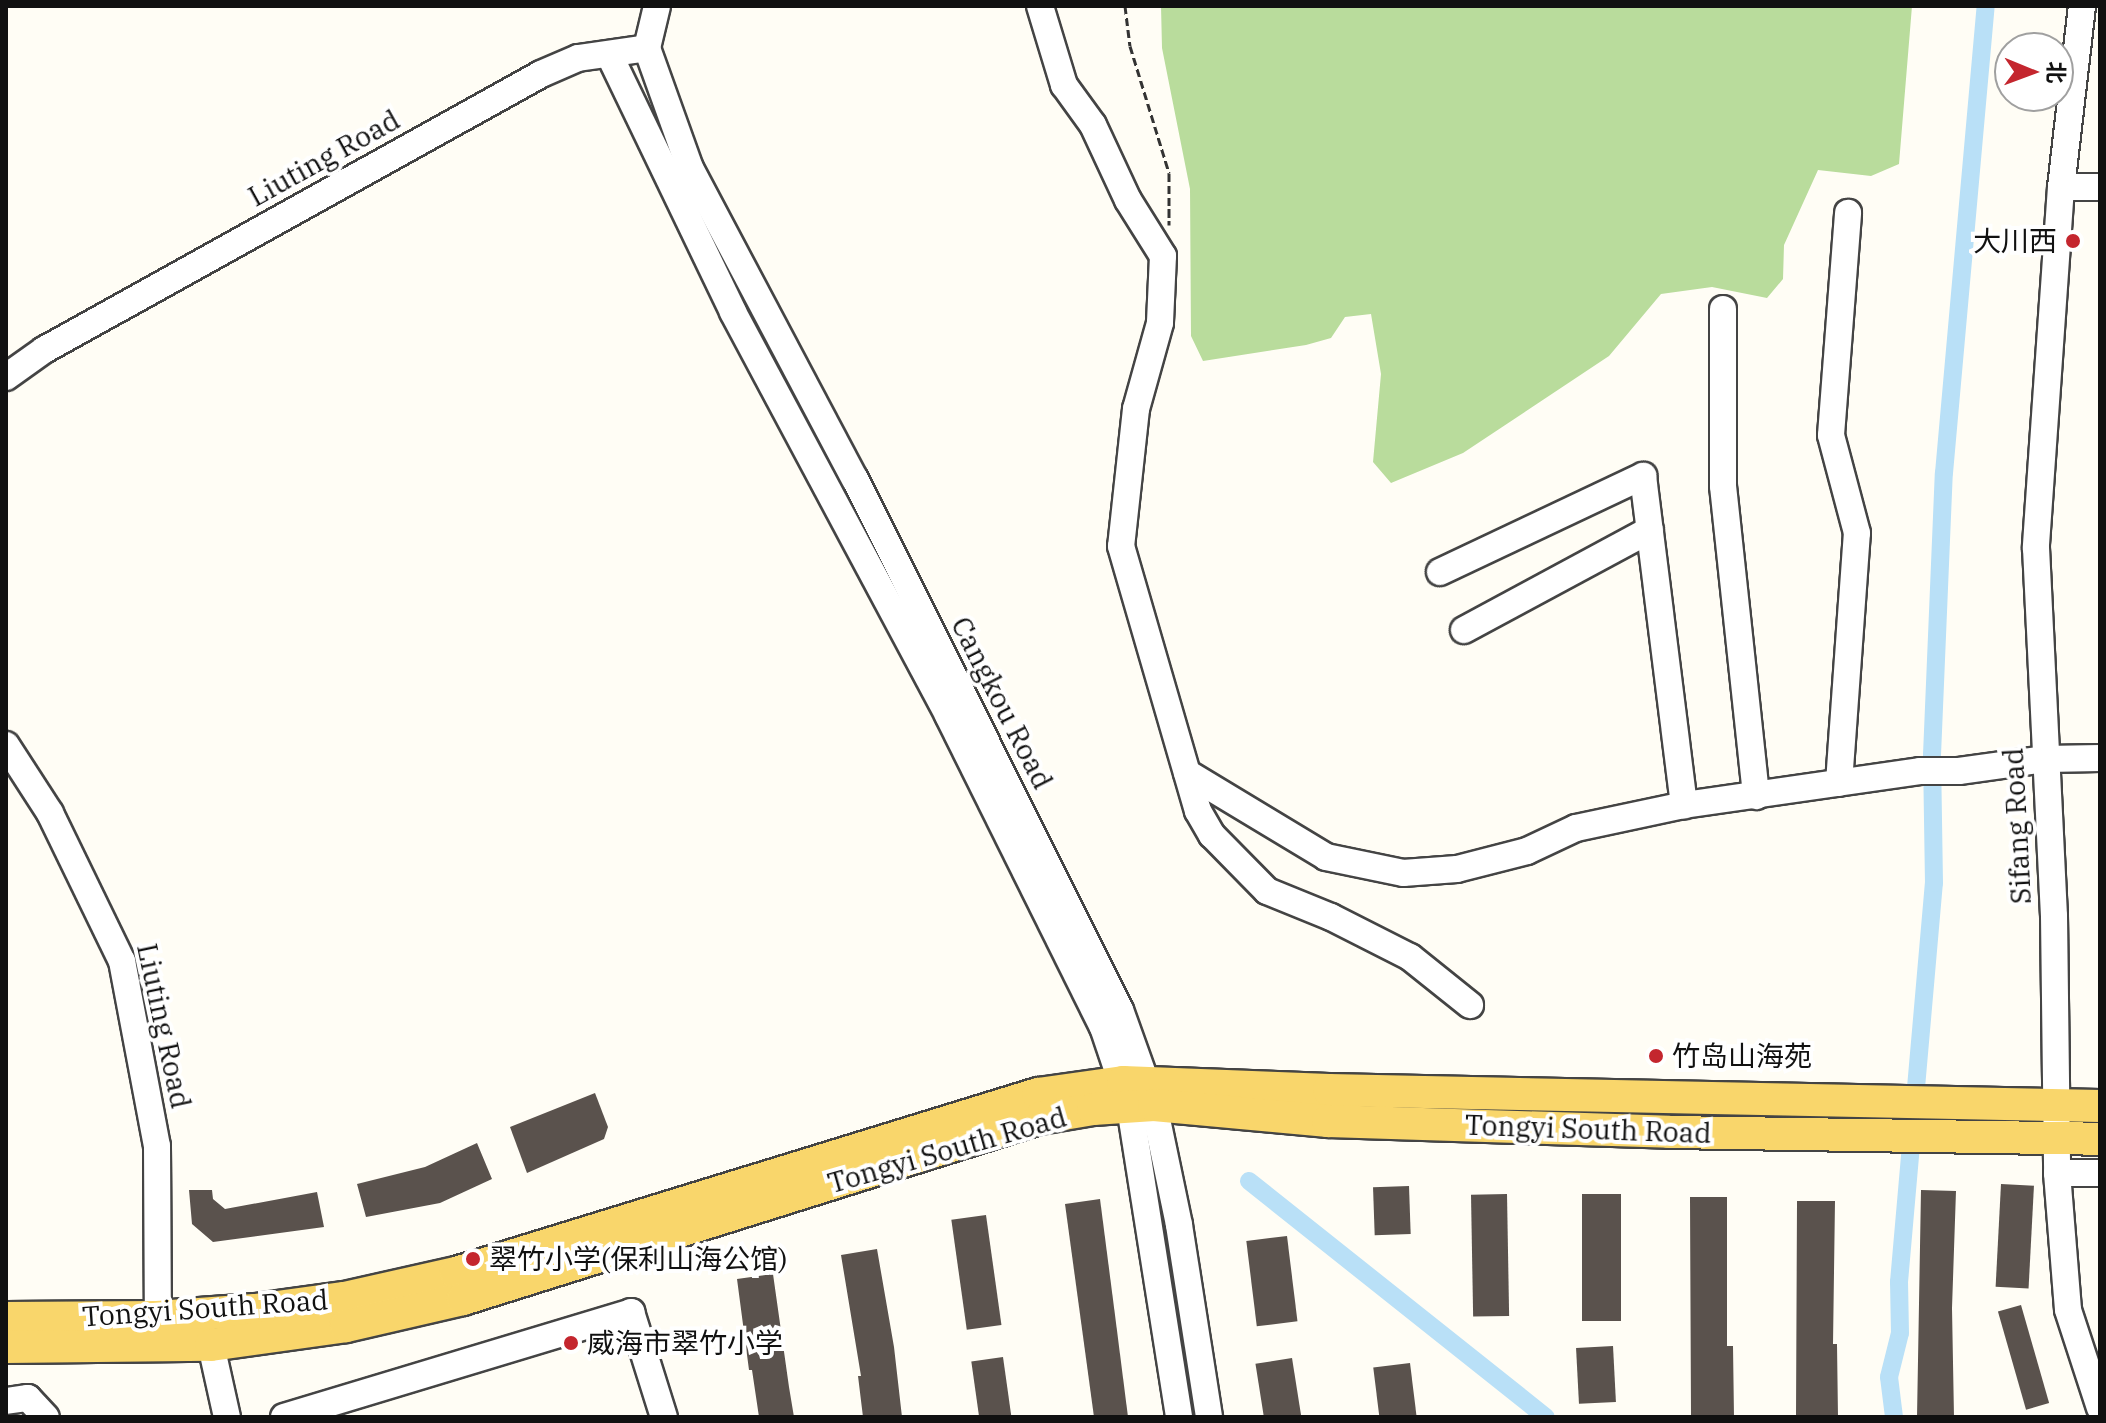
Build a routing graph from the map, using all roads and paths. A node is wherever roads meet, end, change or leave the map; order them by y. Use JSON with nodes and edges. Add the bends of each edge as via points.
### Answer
{"nodes":[{"id":1,"x":657,"y":6,"type":"edge"},
{"id":2,"x":1040,"y":6,"type":"edge"},
{"id":3,"x":1125,"y":6,"type":"edge"},
{"id":4,"x":2082,"y":6,"type":"edge"},
{"id":5,"x":647,"y":48,"type":"junction"},
{"id":6,"x":610,"y":56,"type":"junction"},
{"id":7,"x":2061,"y":187,"type":"junction"},
{"id":8,"x":2100,"y":187,"type":"edge"},
{"id":9,"x":1848,"y":213,"type":"dead end"},
{"id":10,"x":1163,"y":256,"type":"junction"},
{"id":11,"x":1723,"y":309,"type":"dead end"},
{"id":12,"x":6,"y":377,"type":"edge"},
{"id":13,"x":1650,"y":530,"type":"junction"},
{"id":14,"x":1440,"y":572,"type":"dead end"},
{"id":15,"x":1464,"y":630,"type":"dead end"},
{"id":16,"x":6,"y":745,"type":"edge"},
{"id":17,"x":2100,"y":758,"type":"edge"},
{"id":18,"x":2046,"y":759,"type":"junction"},
{"id":19,"x":1187,"y":773,"type":"junction"},
{"id":20,"x":1839,"y":783,"type":"junction"},
{"id":21,"x":1756,"y":796,"type":"junction"},
{"id":22,"x":1684,"y":805,"type":"junction"},
{"id":23,"x":1470,"y":1005,"type":"dead end"},
{"id":24,"x":1139,"y":1094,"type":"junction"},
{"id":25,"x":2054,"y":1104,"type":"junction"},
{"id":26,"x":2100,"y":1106,"type":"edge"},
{"id":27,"x":2055,"y":1137,"type":"junction"},
{"id":28,"x":2100,"y":1139,"type":"edge"},
{"id":29,"x":2057,"y":1173,"type":"junction"},
{"id":30,"x":2100,"y":1173,"type":"edge"},
{"id":31,"x":6,"y":1318,"type":"edge"},
{"id":32,"x":158,"y":1332,"type":"junction"},
{"id":33,"x":211,"y":1345,"type":"junction"},
{"id":34,"x":6,"y":1347,"type":"edge"},
{"id":35,"x":6,"y":1401,"type":"edge"},
{"id":36,"x":2100,"y":1408,"type":"edge"},
{"id":37,"x":46,"y":1417,"type":"edge"},
{"id":38,"x":227,"y":1417,"type":"edge"},
{"id":39,"x":284,"y":1417,"type":"edge"},
{"id":40,"x":664,"y":1417,"type":"edge"},
{"id":41,"x":1179,"y":1417,"type":"edge"},
{"id":42,"x":1209,"y":1417,"type":"edge"}],
"edges":[{"from":1,"to":5,"type":"street"},
{"from":2,"to":10,"type":"street","via":[[1064,85],[1093,125],[1128,200]]},
{"from":3,"to":10,"type":"path","via":[[1130,46],[1169,173],[1170,218]]},
{"from":4,"to":7,"type":"street","name":"Sifang Road"},
{"from":5,"to":6,"type":"street","name":"Liuting Road"},
{"from":5,"to":24,"type":"street","name":"Cangkou Road","via":[[690,168],[855,479],[1120,1010]]},
{"from":6,"to":12,"type":"street","name":"Liuting Road","via":[[578,58],[541,74],[44,350]]},
{"from":6,"to":24,"type":"street","name":"Cangkou Road","via":[[733,312],[948,715]]},
{"from":7,"to":8,"type":"street"},
{"from":7,"to":18,"type":"street","name":"Sifang Road","via":[[2036,548]]},
{"from":9,"to":20,"type":"street","via":[[1831,435],[1857,533]]},
{"from":10,"to":19,"type":"street","via":[[1160,323],[1136,409],[1121,546]]},
{"from":11,"to":21,"type":"street","via":[[1723,486]]},
{"from":13,"to":14,"type":"street","via":[[1643,476]]},
{"from":13,"to":15,"type":"street"},
{"from":13,"to":22,"type":"street"},
{"from":16,"to":32,"type":"street","name":"Liuting Road","via":[[64,839],[122,961],[157,1146]]},
{"from":17,"to":18,"type":"street"},
{"from":18,"to":20,"type":"street"},
{"from":18,"to":25,"type":"street","name":"Sifang Road","via":[[2054,916]]},
{"from":19,"to":22,"type":"street","via":[[1326,857],[1403,873],[1457,869],[1527,851],[1576,828]]},
{"from":19,"to":23,"type":"street","via":[[1198,811],[1212,835],[1267,891],[1410,957]]},
{"from":20,"to":21,"type":"street"},
{"from":21,"to":22,"type":"street"},
{"from":24,"to":25,"type":"main road","name":"Tongyi South Road","via":[[1344,1090]]},
{"from":24,"to":27,"type":"main road","name":"Tongyi South Road","via":[[1328,1121]]},
{"from":24,"to":32,"type":"main road","name":"Tongyi South Road","via":[[1038,1094],[456,1273]]},
{"from":24,"to":33,"type":"main road","name":"Tongyi South Road","via":[[1040,1118],[463,1299],[346,1326]]},
{"from":24,"to":41,"type":"street","name":"Cangkou Road"},
{"from":24,"to":42,"type":"street","name":"Cangkou Road","via":[[1179,1225]]},
{"from":25,"to":26,"type":"main road","name":"Tongyi South Road"},
{"from":25,"to":27,"type":"street","name":"Sifang Road"},
{"from":27,"to":28,"type":"main road","name":"Tongyi South Road"},
{"from":27,"to":29,"type":"street","name":"Sifang Road"},
{"from":29,"to":30,"type":"street"},
{"from":29,"to":36,"type":"street","name":"Sifang Road","via":[[2068,1310]]},
{"from":31,"to":32,"type":"main road","name":"Tongyi South Road"},
{"from":32,"to":33,"type":"main road","name":"Tongyi South Road"},
{"from":32,"to":34,"type":"main road","name":"Tongyi South Road"},
{"from":33,"to":38,"type":"street"},
{"from":35,"to":37,"type":"street","via":[[28,1398]]},
{"from":39,"to":40,"type":"street","via":[[631,1312]]}]}
